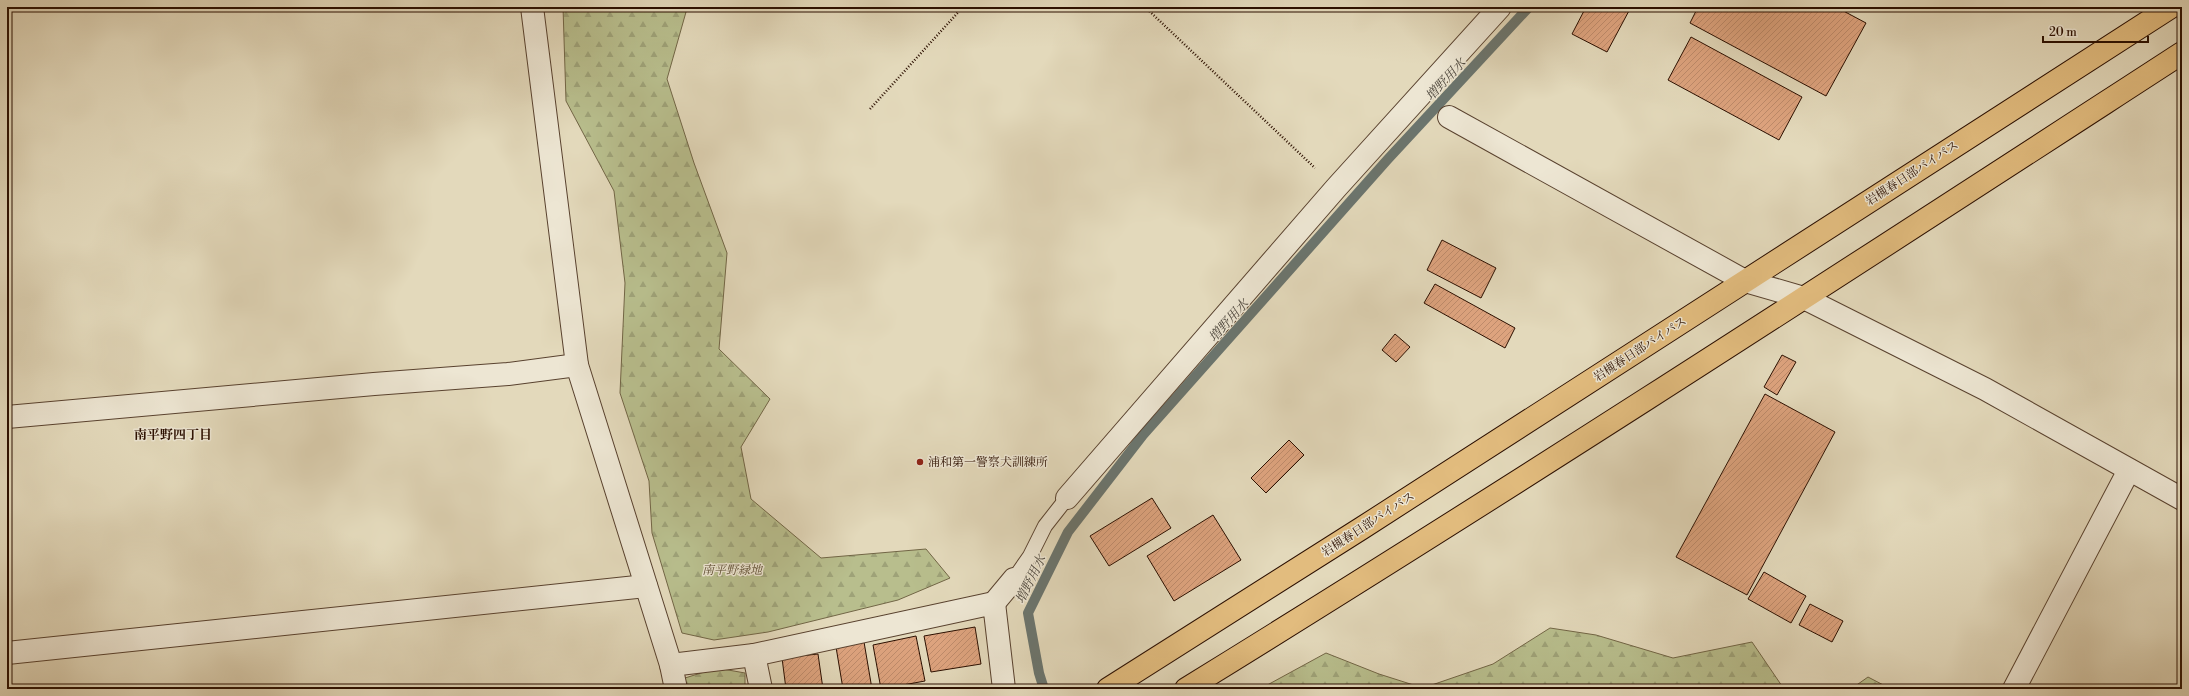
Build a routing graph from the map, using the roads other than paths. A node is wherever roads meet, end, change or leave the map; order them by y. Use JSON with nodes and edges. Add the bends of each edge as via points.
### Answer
{"nodes":[{"id":1,"x":532,"y":7,"type":"edge"},
{"id":2,"x":1500,"y":7,"type":"edge"},
{"id":3,"x":2171,"y":7,"type":"edge"},
{"id":4,"x":2182,"y":53,"type":"edge"},
{"id":5,"x":1449,"y":117,"type":"dead end"},
{"id":6,"x":1745,"y":281,"type":"junction"},
{"id":7,"x":1804,"y":298,"type":"junction"},
{"id":8,"x":577,"y":365,"type":"junction"},
{"id":9,"x":7,"y":417,"type":"edge"},
{"id":10,"x":2129,"y":470,"type":"junction"},
{"id":11,"x":1067,"y":498,"type":"joint"},
{"id":12,"x":2182,"y":499,"type":"edge"},
{"id":13,"x":1014,"y":579,"type":"joint"},
{"id":14,"x":646,"y":586,"type":"junction"},
{"id":15,"x":994,"y":603,"type":"junction"},
{"id":16,"x":7,"y":653,"type":"edge"},
{"id":17,"x":754,"y":655,"type":"junction"},
{"id":18,"x":671,"y":665,"type":"junction"},
{"id":19,"x":676,"y":689,"type":"edge"},
{"id":20,"x":761,"y":689,"type":"edge"},
{"id":21,"x":1004,"y":689,"type":"edge"},
{"id":22,"x":1108,"y":689,"type":"edge"},
{"id":23,"x":1186,"y":689,"type":"edge"},
{"id":24,"x":2014,"y":689,"type":"edge"}],
"edges":[{"from":1,"to":8,"type":"street"},
{"from":2,"to":11,"type":"street","via":[[1336,188]]},
{"from":3,"to":6,"type":"highway","name":"岩槻春日部バイパス"},
{"from":4,"to":7,"type":"highway"},
{"from":5,"to":6,"type":"street"},
{"from":6,"to":7,"type":"street"},
{"from":6,"to":22,"type":"highway","name":"岩槻春日部バイパス"},
{"from":7,"to":10,"type":"street","via":[[1985,389]]},
{"from":7,"to":23,"type":"highway","via":[[1388,565]]},
{"from":8,"to":9,"type":"street","via":[[508,374]]},
{"from":8,"to":14,"type":"street"},
{"from":10,"to":12,"type":"street"},
{"from":10,"to":24,"type":"street"},
{"from":11,"to":13,"type":"lane","via":[[1045,526],[1030,556]]},
{"from":13,"to":15,"type":"street"},
{"from":14,"to":16,"type":"street"},
{"from":14,"to":18,"type":"street"},
{"from":15,"to":17,"type":"street"},
{"from":15,"to":21,"type":"street"},
{"from":17,"to":18,"type":"street"},
{"from":17,"to":20,"type":"street"},
{"from":18,"to":19,"type":"street"}]}
